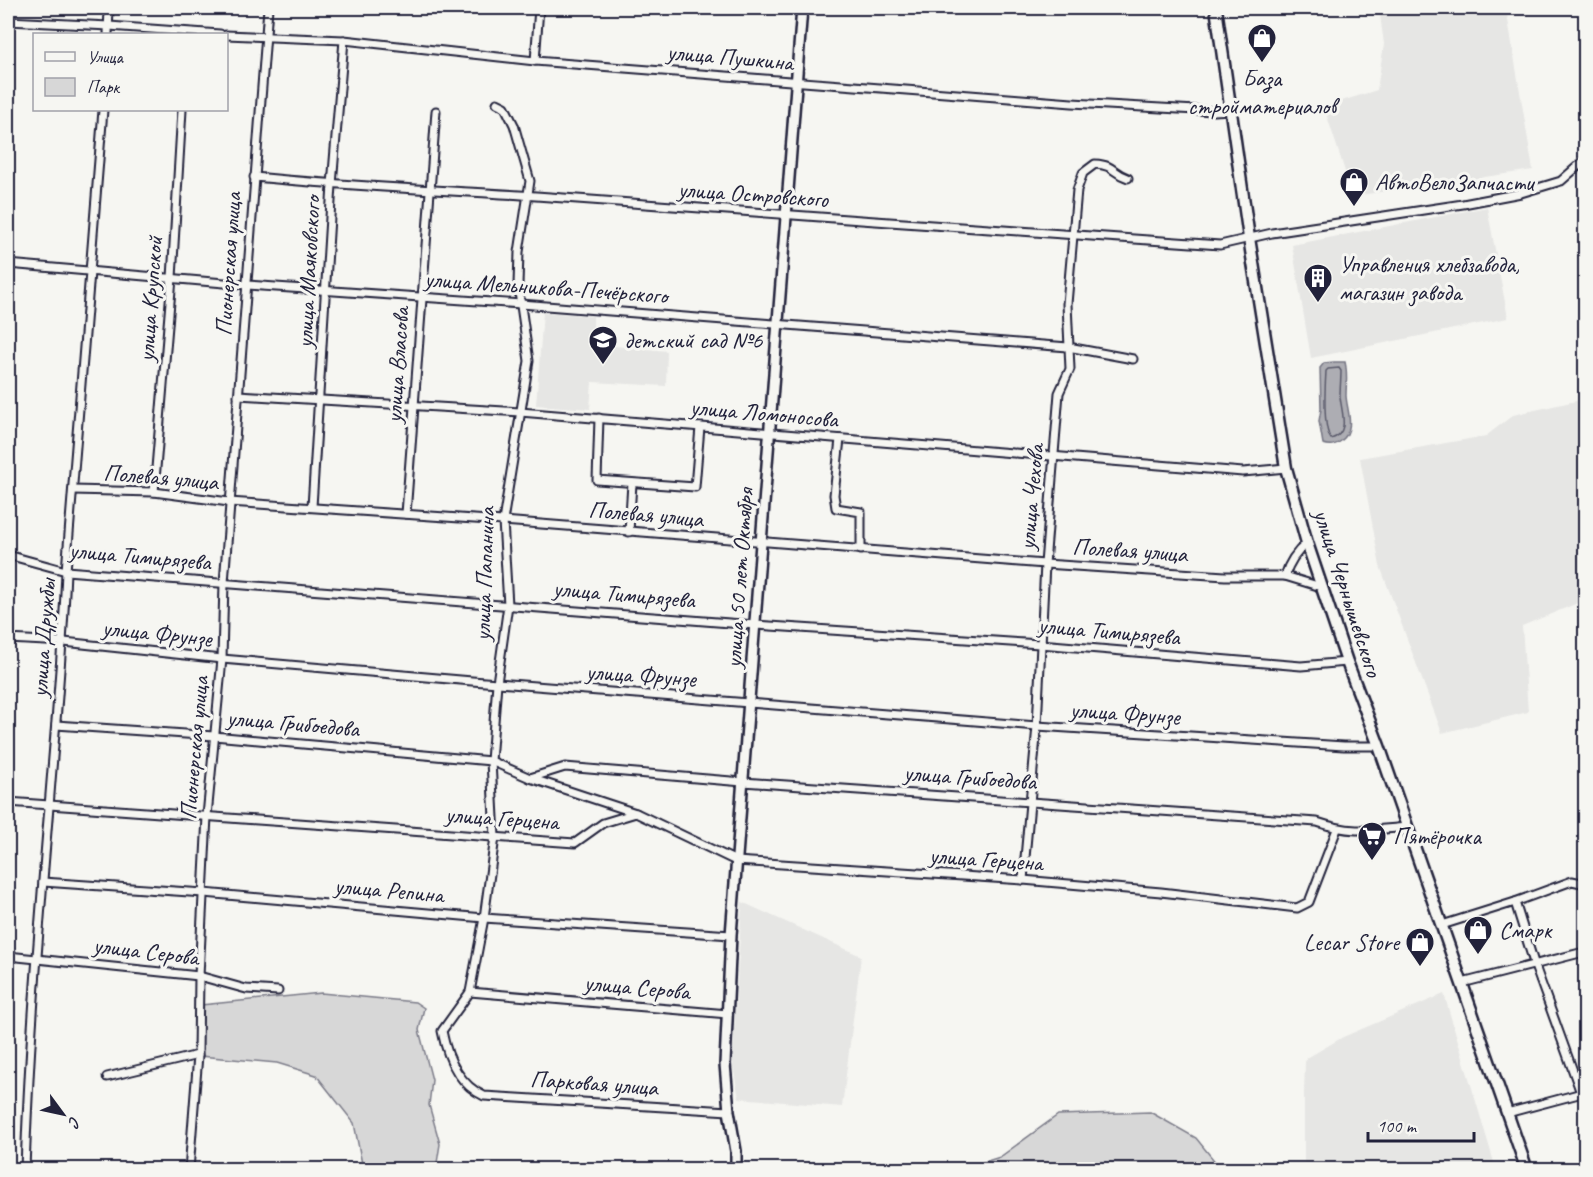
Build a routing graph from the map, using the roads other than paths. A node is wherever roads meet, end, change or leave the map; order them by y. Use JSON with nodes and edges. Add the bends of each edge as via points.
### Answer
{"nodes":[{"id":1,"x":109,"y":8,"type":"edge"},
{"id":2,"x":268,"y":8,"type":"edge"},
{"id":3,"x":539,"y":8,"type":"edge"},
{"id":4,"x":802,"y":8,"type":"edge"},
{"id":5,"x":1216,"y":8,"type":"edge"},
{"id":6,"x":8,"y":21,"type":"edge"},
{"id":7,"x":109,"y":26,"type":"junction"},
{"id":8,"x":108,"y":33,"type":"edge"},
{"id":9,"x":186,"y":33,"type":"edge"},
{"id":10,"x":228,"y":35,"type":"edge"},
{"id":11,"x":266,"y":38,"type":"junction"},
{"id":12,"x":344,"y":40,"type":"junction"},
{"id":13,"x":535,"y":61,"type":"junction"},
{"id":14,"x":796,"y":82,"type":"junction"},
{"id":15,"x":498,"y":103,"type":"dead end"},
{"id":16,"x":1231,"y":110,"type":"junction"},
{"id":17,"x":103,"y":111,"type":"edge"},
{"id":18,"x":182,"y":111,"type":"edge"},
{"id":19,"x":436,"y":111,"type":"dead end"},
{"id":20,"x":1586,"y":159,"type":"edge"},
{"id":21,"x":254,"y":177,"type":"junction"},
{"id":22,"x":1128,"y":178,"type":"dead end"},
{"id":23,"x":332,"y":185,"type":"junction"},
{"id":24,"x":430,"y":190,"type":"junction"},
{"id":25,"x":529,"y":196,"type":"junction"},
{"id":26,"x":784,"y":216,"type":"junction"},
{"id":27,"x":1074,"y":236,"type":"junction"},
{"id":28,"x":1249,"y":238,"type":"junction"},
{"id":29,"x":8,"y":264,"type":"edge"},
{"id":30,"x":91,"y":271,"type":"junction"},
{"id":31,"x":172,"y":278,"type":"junction"},
{"id":32,"x":247,"y":285,"type":"junction"},
{"id":33,"x":327,"y":291,"type":"junction"},
{"id":34,"x":422,"y":297,"type":"junction"},
{"id":35,"x":521,"y":304,"type":"junction"},
{"id":36,"x":777,"y":324,"type":"junction"},
{"id":37,"x":1068,"y":347,"type":"junction"},
{"id":38,"x":1133,"y":358,"type":"dead end"},
{"id":39,"x":238,"y":395,"type":"junction"},
{"id":40,"x":320,"y":400,"type":"junction"},
{"id":41,"x":413,"y":405,"type":"junction"},
{"id":42,"x":520,"y":412,"type":"junction"},
{"id":43,"x":599,"y":418,"type":"junction"},
{"id":44,"x":700,"y":427,"type":"junction"},
{"id":45,"x":769,"y":433,"type":"junction"},
{"id":46,"x":840,"y":439,"type":"junction"},
{"id":47,"x":1054,"y":457,"type":"junction"},
{"id":48,"x":1286,"y":468,"type":"junction"},
{"id":49,"x":632,"y":483,"type":"junction"},
{"id":50,"x":73,"y":490,"type":"junction"},
{"id":51,"x":154,"y":492,"type":"junction"},
{"id":52,"x":230,"y":502,"type":"junction"},
{"id":53,"x":312,"y":507,"type":"junction"},
{"id":54,"x":406,"y":514,"type":"junction"},
{"id":55,"x":503,"y":521,"type":"junction"},
{"id":56,"x":629,"y":532,"type":"junction"},
{"id":57,"x":761,"y":543,"type":"junction"},
{"id":58,"x":1307,"y":543,"type":"junction"},
{"id":59,"x":861,"y":550,"type":"junction"},
{"id":60,"x":8,"y":555,"type":"edge"},
{"id":61,"x":1045,"y":564,"type":"junction"},
{"id":62,"x":66,"y":571,"type":"junction"},
{"id":63,"x":1285,"y":576,"type":"junction"},
{"id":64,"x":224,"y":583,"type":"junction"},
{"id":65,"x":1322,"y":587,"type":"junction"},
{"id":66,"x":508,"y":604,"type":"junction"},
{"id":67,"x":755,"y":625,"type":"junction"},
{"id":68,"x":8,"y":639,"type":"edge"},
{"id":69,"x":64,"y":642,"type":"junction"},
{"id":70,"x":1040,"y":644,"type":"junction"},
{"id":71,"x":222,"y":659,"type":"junction"},
{"id":72,"x":1347,"y":662,"type":"junction"},
{"id":73,"x":497,"y":683,"type":"junction"},
{"id":74,"x":749,"y":702,"type":"junction"},
{"id":75,"x":56,"y":725,"type":"junction"},
{"id":76,"x":1037,"y":726,"type":"junction"},
{"id":77,"x":214,"y":736,"type":"junction"},
{"id":78,"x":1379,"y":746,"type":"junction"},
{"id":79,"x":491,"y":761,"type":"junction"},
{"id":80,"x":530,"y":778,"type":"junction"},
{"id":81,"x":743,"y":782,"type":"junction"},
{"id":82,"x":8,"y":802,"type":"edge"},
{"id":83,"x":1029,"y":802,"type":"junction"},
{"id":84,"x":49,"y":805,"type":"junction"},
{"id":85,"x":636,"y":813,"type":"junction"},
{"id":86,"x":207,"y":816,"type":"junction"},
{"id":87,"x":1408,"y":827,"type":"junction"},
{"id":88,"x":1337,"y":829,"type":"junction"},
{"id":89,"x":495,"y":837,"type":"junction"},
{"id":90,"x":736,"y":861,"type":"junction"},
{"id":91,"x":1023,"y":880,"type":"junction"},
{"id":92,"x":43,"y":882,"type":"junction"},
{"id":93,"x":1586,"y":884,"type":"edge"},
{"id":94,"x":204,"y":893,"type":"junction"},
{"id":95,"x":1515,"y":902,"type":"junction"},
{"id":96,"x":484,"y":918,"type":"junction"},
{"id":97,"x":1442,"y":925,"type":"junction"},
{"id":98,"x":731,"y":935,"type":"junction"},
{"id":99,"x":1580,"y":953,"type":"dead end"},
{"id":100,"x":8,"y":956,"type":"edge"},
{"id":101,"x":37,"y":958,"type":"junction"},
{"id":102,"x":1535,"y":966,"type":"junction"},
{"id":103,"x":199,"y":976,"type":"junction"},
{"id":104,"x":1462,"y":983,"type":"junction"},
{"id":105,"x":278,"y":991,"type":"dead end"},
{"id":106,"x":470,"y":993,"type":"junction"},
{"id":107,"x":728,"y":1014,"type":"junction"},
{"id":108,"x":198,"y":1055,"type":"junction"},
{"id":109,"x":106,"y":1077,"type":"dead end"},
{"id":110,"x":461,"y":1079,"type":"joint"},
{"id":111,"x":1583,"y":1093,"type":"edge"},
{"id":112,"x":729,"y":1111,"type":"junction"},
{"id":113,"x":1507,"y":1113,"type":"junction"},
{"id":114,"x":26,"y":1170,"type":"edge"},
{"id":115,"x":189,"y":1170,"type":"edge"},
{"id":116,"x":736,"y":1170,"type":"edge"},
{"id":117,"x":1527,"y":1170,"type":"edge"}],
"edges":[{"from":1,"to":7,"type":"street"},
{"from":2,"to":11,"type":"street","name":"Пионерская улица"},
{"from":3,"to":13,"type":"street"},
{"from":4,"to":14,"type":"street","name":"улица 50 лет Октября"},
{"from":5,"to":16,"type":"main road","name":"улица Чернышевского"},
{"from":6,"to":7,"type":"street"},
{"from":7,"to":8,"type":"street"},
{"from":7,"to":9,"type":"street"},
{"from":10,"to":11,"type":"street","name":"улица Пушкина"},
{"from":11,"to":12,"type":"street","name":"улица Пушкина"},
{"from":11,"to":21,"type":"street","name":"Пионерская улица"},
{"from":12,"to":13,"type":"street","name":"улица Пушкина"},
{"from":12,"to":23,"type":"street","name":"улица Маяковского"},
{"from":13,"to":14,"type":"street","name":"улица Пушкина"},
{"from":14,"to":16,"type":"street","name":"улица Пушкина","via":[[1072,103]]},
{"from":14,"to":26,"type":"street","name":"улица 50 лет Октября"},
{"from":15,"to":25,"type":"street","name":"улица Папанина","via":[[505,107],[514,125],[530,181]]},
{"from":16,"to":28,"type":"main road","name":"улица Чернышевского"},
{"from":17,"to":30,"type":"street","name":"улица Дружбы"},
{"from":18,"to":31,"type":"street","name":"улица Крупской"},
{"from":19,"to":24,"type":"street","name":"улица Власова"},
{"from":20,"to":28,"type":"street","name":"улица Островского","via":[[1562,181],[1521,193]]},
{"from":21,"to":23,"type":"street","name":"улица Островского"},
{"from":21,"to":32,"type":"street","name":"Пионерская улица"},
{"from":22,"to":27,"type":"street","name":"улица Чехова","via":[[1109,165],[1095,164],[1083,173],[1077,190]]},
{"from":23,"to":24,"type":"street","name":"улица Островского"},
{"from":23,"to":33,"type":"street","name":"улица Маяковского"},
{"from":24,"to":25,"type":"street","name":"улица Островского"},
{"from":24,"to":34,"type":"street","name":"улица Власова"},
{"from":25,"to":26,"type":"street","name":"улица Островского"},
{"from":25,"to":35,"type":"street","name":"улица Папанина","via":[[519,252]]},
{"from":26,"to":27,"type":"street","name":"улица Островского"},
{"from":26,"to":36,"type":"street","name":"улица 50 лет Октября"},
{"from":27,"to":28,"type":"street","name":"улица Островского","via":[[1220,245]]},
{"from":27,"to":37,"type":"street","name":"улица Чехова","via":[[1067,304]]},
{"from":28,"to":48,"type":"main road","name":"улица Чернышевского"},
{"from":29,"to":30,"type":"street","name":"улица Мельникова-Печёрского"},
{"from":30,"to":31,"type":"street","name":"улица Мельникова-Печёрского"},
{"from":30,"to":50,"type":"street","name":"улица Дружбы"},
{"from":31,"to":32,"type":"street","name":"улица Мельникова-Печёрского"},
{"from":31,"to":51,"type":"street","name":"улица Крупской"},
{"from":32,"to":33,"type":"street","name":"улица Мельникова-Печёрского"},
{"from":32,"to":39,"type":"street","name":"Пионерская улица"},
{"from":33,"to":34,"type":"street","name":"улица Мельникова-Печёрского"},
{"from":33,"to":40,"type":"street","name":"улица Маяковского"},
{"from":34,"to":35,"type":"street","name":"улица Мельникова-Печёрского"},
{"from":34,"to":41,"type":"street","name":"улица Власова"},
{"from":35,"to":36,"type":"street","name":"улица Мельникова-Печёрского"},
{"from":35,"to":42,"type":"street","name":"улица Папанина","via":[[529,361]]},
{"from":36,"to":37,"type":"street","name":"улица Мельникова-Печёрского"},
{"from":36,"to":45,"type":"street","name":"улица 50 лет Октября"},
{"from":37,"to":38,"type":"street","name":"улица Мельникова-Печёрского"},
{"from":37,"to":47,"type":"street","name":"улица Чехова","via":[[1070,369],[1059,393]]},
{"from":39,"to":40,"type":"street","name":"улица Ломоносова"},
{"from":39,"to":52,"type":"street","name":"Пионерская улица"},
{"from":40,"to":41,"type":"street","name":"улица Ломоносова"},
{"from":40,"to":53,"type":"street","name":"улица Маяковского"},
{"from":41,"to":42,"type":"street","name":"улица Ломоносова"},
{"from":41,"to":54,"type":"street","name":"улица Власова"},
{"from":42,"to":43,"type":"street","name":"улица Ломоносова"},
{"from":42,"to":55,"type":"street","name":"улица Папанина"},
{"from":43,"to":44,"type":"street","name":"улица Ломоносова"},
{"from":43,"to":49,"type":"street","via":[[597,480]]},
{"from":44,"to":45,"type":"street","name":"улица Ломоносова"},
{"from":44,"to":49,"type":"street","via":[[695,487]]},
{"from":45,"to":46,"type":"street","name":"улица Ломоносова"},
{"from":45,"to":57,"type":"street","name":"улица 50 лет Октября"},
{"from":46,"to":47,"type":"street","name":"улица Ломоносова"},
{"from":46,"to":59,"type":"street","via":[[836,508],[861,512]]},
{"from":47,"to":48,"type":"street","name":"улица Ломоносова","via":[[1243,472]]},
{"from":47,"to":61,"type":"street","name":"улица Чехова"},
{"from":48,"to":58,"type":"main road","name":"улица Чернышевского"},
{"from":49,"to":56,"type":"street"},
{"from":50,"to":51,"type":"street","name":"Полевая улица"},
{"from":50,"to":62,"type":"street","name":"улица Дружбы"},
{"from":51,"to":52,"type":"street","name":"Полевая улица"},
{"from":52,"to":53,"type":"street","name":"Полевая улица"},
{"from":52,"to":64,"type":"street","name":"Пионерская улица"},
{"from":53,"to":54,"type":"street","name":"Полевая улица"},
{"from":54,"to":55,"type":"street","name":"Полевая улица"},
{"from":55,"to":56,"type":"street","name":"Полевая улица"},
{"from":55,"to":66,"type":"street","name":"улица Папанина"},
{"from":56,"to":57,"type":"street","name":"Полевая улица"},
{"from":57,"to":59,"type":"street","name":"Полевая улица"},
{"from":57,"to":67,"type":"street","name":"улица 50 лет Октября"},
{"from":58,"to":63,"type":"street","via":[[1298,550]]},
{"from":58,"to":65,"type":"main road","name":"улица Чернышевского"},
{"from":59,"to":61,"type":"street","name":"Полевая улица"},
{"from":60,"to":62,"type":"street","name":"улица Тимирязева"},
{"from":61,"to":63,"type":"street","name":"Полевая улица"},
{"from":61,"to":70,"type":"street","name":"улица Чехова"},
{"from":62,"to":64,"type":"street","name":"улица Тимирязева"},
{"from":62,"to":69,"type":"street","name":"улица Дружбы"},
{"from":63,"to":65,"type":"street","name":"Полевая улица"},
{"from":64,"to":66,"type":"street","name":"улица Тимирязева"},
{"from":64,"to":71,"type":"street","name":"Пионерская улица"},
{"from":65,"to":72,"type":"main road","name":"улица Чернышевского"},
{"from":66,"to":67,"type":"street","name":"улица Тимирязева"},
{"from":66,"to":73,"type":"street","name":"улица Папанина"},
{"from":67,"to":70,"type":"street","name":"улица Тимирязева"},
{"from":67,"to":74,"type":"street","name":"улица 50 лет Октября"},
{"from":68,"to":69,"type":"street","name":"улица Фрунзе"},
{"from":69,"to":71,"type":"street","name":"улица Фрунзе"},
{"from":69,"to":75,"type":"street","name":"улица Дружбы"},
{"from":70,"to":72,"type":"street","name":"улица Тимирязева","via":[[1301,666]]},
{"from":70,"to":76,"type":"street","name":"улица Чехова"},
{"from":71,"to":73,"type":"street","name":"улица Фрунзе"},
{"from":71,"to":77,"type":"street","name":"Пионерская улица"},
{"from":72,"to":78,"type":"main road","name":"улица Чернышевского"},
{"from":73,"to":74,"type":"street","name":"улица Фрунзе"},
{"from":73,"to":79,"type":"street","name":"улица Папанина"},
{"from":74,"to":76,"type":"street","name":"улица Фрунзе"},
{"from":74,"to":81,"type":"street","name":"улица 50 лет Октября"},
{"from":75,"to":77,"type":"street","name":"улица Грибоедова"},
{"from":75,"to":84,"type":"street","name":"улица Дружбы"},
{"from":76,"to":78,"type":"street","name":"улица Фрунзе"},
{"from":76,"to":83,"type":"street","name":"улица Чехова"},
{"from":77,"to":79,"type":"street","name":"улица Грибоедова"},
{"from":77,"to":86,"type":"street","name":"Пионерская улица"},
{"from":78,"to":87,"type":"main road","name":"улица Чернышевского"},
{"from":79,"to":80,"type":"street","name":"улица Грибоедова"},
{"from":79,"to":89,"type":"street","name":"улица Папанина"},
{"from":80,"to":81,"type":"street","name":"улица Грибоедова","via":[[565,767]]},
{"from":80,"to":85,"type":"street","name":"улица Грибоедова"},
{"from":81,"to":83,"type":"street","name":"улица Грибоедова"},
{"from":81,"to":90,"type":"street","name":"улица 50 лет Октября"},
{"from":82,"to":84,"type":"street","name":"улица Герцена"},
{"from":83,"to":88,"type":"street","name":"улица Грибоедова","via":[[1317,822]]},
{"from":83,"to":91,"type":"street","name":"улица Чехова"},
{"from":84,"to":86,"type":"street","name":"улица Герцена"},
{"from":84,"to":92,"type":"street","name":"улица Дружбы"},
{"from":85,"to":89,"type":"street","name":"улица Герцена","via":[[603,823],[575,843]]},
{"from":85,"to":90,"type":"street","name":"улица Герцена"},
{"from":86,"to":89,"type":"street","name":"улица Герцена"},
{"from":86,"to":94,"type":"street","name":"Пионерская улица"},
{"from":87,"to":88,"type":"street","name":"улица Грибоедова"},
{"from":87,"to":97,"type":"main road","name":"улица Чернышевского"},
{"from":88,"to":91,"type":"street","name":"улица Герцена","via":[[1309,902],[1297,908]]},
{"from":89,"to":96,"type":"street","name":"улица Папанина"},
{"from":90,"to":91,"type":"street","name":"улица Герцена"},
{"from":90,"to":98,"type":"street","name":"улица 50 лет Октября"},
{"from":92,"to":94,"type":"street","name":"улица Репина"},
{"from":92,"to":101,"type":"street","name":"улица Дружбы"},
{"from":93,"to":95,"type":"street","via":[[1572,881]]},
{"from":94,"to":96,"type":"street","name":"улица Репина"},
{"from":94,"to":103,"type":"street","name":"Пионерская улица"},
{"from":95,"to":97,"type":"street"},
{"from":95,"to":102,"type":"street"},
{"from":96,"to":98,"type":"street","name":"улица Репина"},
{"from":96,"to":106,"type":"street","name":"улица Папанина"},
{"from":97,"to":104,"type":"main road","name":"улица Чернышевского"},
{"from":98,"to":107,"type":"street","name":"улица 50 лет Октября"},
{"from":99,"to":102,"type":"street"},
{"from":100,"to":101,"type":"street","name":"улица Серова"},
{"from":101,"to":103,"type":"street","name":"улица Серова"},
{"from":101,"to":114,"type":"street","name":"улица Дружбы"},
{"from":102,"to":104,"type":"street"},
{"from":102,"to":111,"type":"street"},
{"from":103,"to":105,"type":"street","name":"улица Серова","via":[[246,988]]},
{"from":103,"to":108,"type":"street","name":"Пионерская улица"},
{"from":104,"to":113,"type":"main road","name":"улица Чернышевского"},
{"from":106,"to":107,"type":"street","name":"улица Серова"},
{"from":106,"to":110,"type":"street","name":"улица Папанина","via":[[442,1031],[446,1052]]},
{"from":107,"to":112,"type":"street","name":"улица 50 лет Октября","via":[[725,1064]]},
{"from":108,"to":109,"type":"street"},
{"from":108,"to":115,"type":"street","name":"Пионерская улица"},
{"from":110,"to":112,"type":"street","name":"Парковая улица","via":[[484,1096]]},
{"from":111,"to":113,"type":"street"},
{"from":112,"to":116,"type":"street","name":"улица 50 лет Октября"},
{"from":113,"to":117,"type":"main road","name":"улица Чернышевского"}]}
